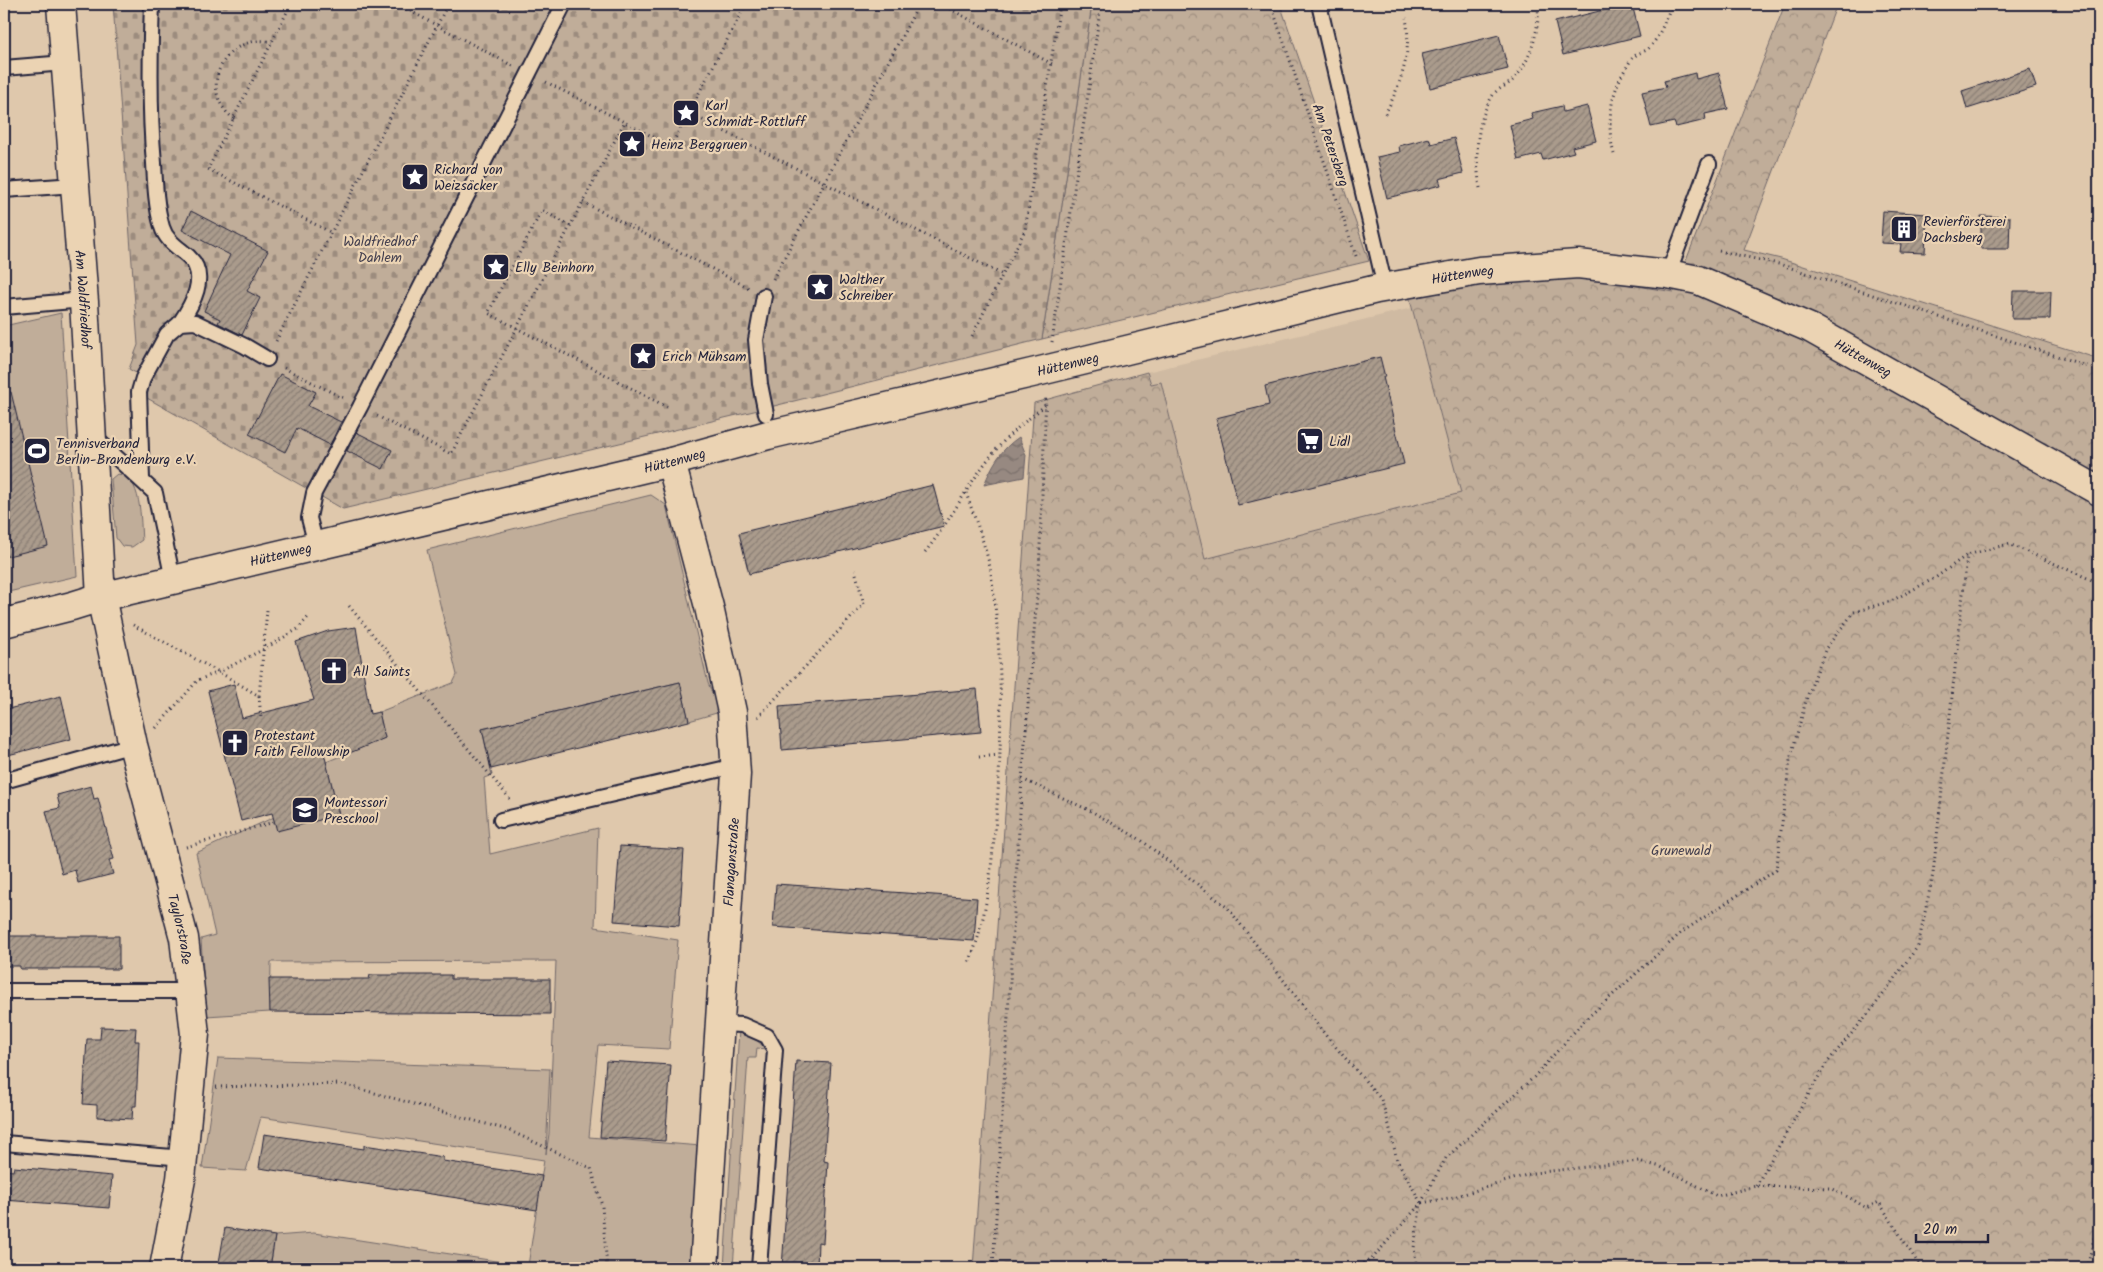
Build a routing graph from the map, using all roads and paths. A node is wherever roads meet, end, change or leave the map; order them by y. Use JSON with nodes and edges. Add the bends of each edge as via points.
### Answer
{"nodes":[{"id":1,"x":61,"y":4,"type":"edge"},
{"id":2,"x":152,"y":4,"type":"edge"},
{"id":3,"x":291,"y":4,"type":"edge"},
{"id":4,"x":397,"y":4,"type":"edge"},
{"id":5,"x":448,"y":4,"type":"edge"},
{"id":6,"x":564,"y":4,"type":"edge"},
{"id":7,"x":746,"y":4,"type":"edge"},
{"id":8,"x":919,"y":4,"type":"edge"},
{"id":9,"x":942,"y":4,"type":"edge"},
{"id":10,"x":1060,"y":4,"type":"edge"},
{"id":11,"x":1101,"y":4,"type":"edge"},
{"id":12,"x":1271,"y":4,"type":"edge"},
{"id":13,"x":1319,"y":4,"type":"edge"},
{"id":14,"x":1435,"y":4,"type":"edge"},
{"id":15,"x":1538,"y":4,"type":"edge"},
{"id":16,"x":1672,"y":4,"type":"edge"},
{"id":17,"x":1437,"y":11,"type":"dead end"},
{"id":18,"x":1406,"y":18,"type":"dead end"},
{"id":19,"x":437,"y":25,"type":"junction"},
{"id":20,"x":272,"y":42,"type":"junction"},
{"id":21,"x":498,"y":58,"type":"dead end"},
{"id":22,"x":65,"y":63,"type":"junction"},
{"id":23,"x":1052,"y":64,"type":"junction"},
{"id":24,"x":4,"y":68,"type":"edge"},
{"id":25,"x":563,"y":91,"type":"dead end"},
{"id":26,"x":689,"y":113,"type":"junction"},
{"id":27,"x":1385,"y":114,"type":"dead end"},
{"id":28,"x":234,"y":119,"type":"junction"},
{"id":29,"x":624,"y":123,"type":"junction"},
{"id":30,"x":1614,"y":154,"type":"dead end"},
{"id":31,"x":1709,"y":164,"type":"dead end"},
{"id":32,"x":823,"y":182,"type":"junction"},
{"id":33,"x":75,"y":185,"type":"junction"},
{"id":34,"x":1480,"y":188,"type":"dead end"},
{"id":35,"x":4,"y":190,"type":"edge"},
{"id":36,"x":583,"y":202,"type":"junction"},
{"id":37,"x":570,"y":226,"type":"junction"},
{"id":38,"x":330,"y":232,"type":"junction"},
{"id":39,"x":1719,"y":251,"type":"dead end"},
{"id":40,"x":1668,"y":274,"type":"junction"},
{"id":41,"x":1003,"y":275,"type":"junction"},
{"id":42,"x":306,"y":281,"type":"dead end"},
{"id":43,"x":1381,"y":288,"type":"junction"},
{"id":44,"x":764,"y":296,"type":"junction"},
{"id":45,"x":84,"y":300,"type":"junction"},
{"id":46,"x":4,"y":307,"type":"edge"},
{"id":47,"x":180,"y":323,"type":"junction"},
{"id":48,"x":517,"y":328,"type":"junction"},
{"id":49,"x":972,"y":336,"type":"dead end"},
{"id":50,"x":1052,"y":342,"type":"dead end"},
{"id":51,"x":267,"y":359,"type":"dead end"},
{"id":52,"x":1048,"y":369,"type":"junction"},
{"id":53,"x":2099,"y":370,"type":"edge"},
{"id":54,"x":494,"y":373,"type":"dead end"},
{"id":55,"x":1046,"y":405,"type":"junction"},
{"id":56,"x":667,"y":407,"type":"dead end"},
{"id":57,"x":766,"y":414,"type":"dead end"},
{"id":58,"x":93,"y":436,"type":"junction"},
{"id":59,"x":671,"y":462,"type":"junction"},
{"id":60,"x":142,"y":480,"type":"junction"},
{"id":61,"x":2099,"y":491,"type":"edge"},
{"id":62,"x":966,"y":493,"type":"junction"},
{"id":63,"x":316,"y":545,"type":"junction"},
{"id":64,"x":925,"y":552,"type":"dead end"},
{"id":65,"x":1967,"y":555,"type":"junction"},
{"id":66,"x":855,"y":570,"type":"dead end"},
{"id":67,"x":173,"y":580,"type":"junction"},
{"id":68,"x":2099,"y":583,"type":"edge"},
{"id":69,"x":101,"y":597,"type":"junction"},
{"id":70,"x":349,"y":606,"type":"dead end"},
{"id":71,"x":267,"y":610,"type":"dead end"},
{"id":72,"x":309,"y":616,"type":"dead end"},
{"id":73,"x":125,"y":621,"type":"dead end"},
{"id":74,"x":4,"y":623,"type":"edge"},
{"id":75,"x":264,"y":648,"type":"junction"},
{"id":76,"x":219,"y":672,"type":"junction"},
{"id":77,"x":259,"y":696,"type":"junction"},
{"id":78,"x":261,"y":718,"type":"dead end"},
{"id":79,"x":755,"y":720,"type":"dead end"},
{"id":80,"x":134,"y":745,"type":"junction"},
{"id":81,"x":999,"y":755,"type":"junction"},
{"id":82,"x":979,"y":757,"type":"dead end"},
{"id":83,"x":735,"y":766,"type":"junction"},
{"id":84,"x":1022,"y":779,"type":"junction"},
{"id":85,"x":4,"y":781,"type":"edge"},
{"id":86,"x":523,"y":815,"type":"junction"},
{"id":87,"x":501,"y":820,"type":"dead end"},
{"id":88,"x":274,"y":822,"type":"dead end"},
{"id":89,"x":162,"y":854,"type":"junction"},
{"id":90,"x":969,"y":963,"type":"dead end"},
{"id":91,"x":191,"y":991,"type":"junction"},
{"id":92,"x":4,"y":992,"type":"edge"},
{"id":93,"x":720,"y":1024,"type":"junction"},
{"id":94,"x":190,"y":1088,"type":"junction"},
{"id":95,"x":4,"y":1143,"type":"edge"},
{"id":96,"x":184,"y":1158,"type":"junction"},
{"id":97,"x":1756,"y":1186,"type":"junction"},
{"id":98,"x":1421,"y":1203,"type":"junction"},
{"id":99,"x":2099,"y":1217,"type":"edge"},
{"id":100,"x":164,"y":1268,"type":"edge"},
{"id":101,"x":607,"y":1268,"type":"edge"},
{"id":102,"x":704,"y":1268,"type":"edge"},
{"id":103,"x":759,"y":1268,"type":"edge"},
{"id":104,"x":993,"y":1268,"type":"edge"},
{"id":105,"x":1354,"y":1268,"type":"edge"},
{"id":106,"x":1417,"y":1268,"type":"edge"},
{"id":107,"x":1921,"y":1268,"type":"edge"},
{"id":108,"x":2087,"y":1268,"type":"edge"}],
"edges":[{"from":1,"to":22,"type":"main road","name":"Am Waldfriedhof"},
{"from":2,"to":47,"type":"lane","via":[[150,114],[162,228],[198,271],[198,287]]},
{"from":3,"to":20,"type":"path"},
{"from":4,"to":19,"type":"path"},
{"from":5,"to":19,"type":"path"},
{"from":6,"to":63,"type":"lane","via":[[314,493],[308,518]]},
{"from":7,"to":26,"type":"path"},
{"from":8,"to":32,"type":"path"},
{"from":9,"to":23,"type":"path"},
{"from":10,"to":23,"type":"path"},
{"from":11,"to":50,"type":"path"},
{"from":12,"to":43,"type":"path","name":"Am Petersberg","via":[[1357,261]]},
{"from":13,"to":43,"type":"lane"},
{"from":14,"to":17,"type":"path"},
{"from":15,"to":34,"type":"path","via":[[1535,36],[1528,57],[1516,77],[1492,97],[1481,121],[1476,150]]},
{"from":16,"to":30,"type":"path","via":[[1648,50],[1634,56],[1616,88],[1610,120]]},
{"from":18,"to":27,"type":"path","via":[[1408,43],[1404,68],[1399,87]]},
{"from":19,"to":21,"type":"path"},
{"from":19,"to":38,"type":"path"},
{"from":20,"to":28,"type":"path"},
{"from":20,"to":28,"type":"path","via":[[260,39],[239,46],[221,67],[217,78],[218,102]]},
{"from":22,"to":24,"type":"lane"},
{"from":22,"to":33,"type":"main road","name":"Am Waldfriedhof"},
{"from":23,"to":41,"type":"path","via":[[1025,230]]},
{"from":25,"to":29,"type":"path"},
{"from":26,"to":29,"type":"path","via":[[671,146]]},
{"from":26,"to":32,"type":"path"},
{"from":28,"to":38,"type":"path","via":[[208,169]]},
{"from":29,"to":36,"type":"path"},
{"from":31,"to":40,"type":"lane"},
{"from":32,"to":41,"type":"path"},
{"from":32,"to":44,"type":"path"},
{"from":33,"to":35,"type":"lane"},
{"from":33,"to":45,"type":"main road","name":"Am Waldfriedhof"},
{"from":36,"to":37,"type":"path"},
{"from":36,"to":44,"type":"path"},
{"from":37,"to":48,"type":"path"},
{"from":37,"to":48,"type":"path","via":[[542,210],[488,313]]},
{"from":38,"to":42,"type":"path"},
{"from":39,"to":53,"type":"path","via":[[1779,264]]},
{"from":40,"to":43,"type":"main road","name":"Hüttenweg","via":[[1578,264],[1479,270]]},
{"from":40,"to":61,"type":"main road","name":"Hüttenweg","via":[[1707,284],[1810,328]]},
{"from":41,"to":49,"type":"path"},
{"from":43,"to":52,"type":"main road","name":"Hüttenweg"},
{"from":44,"to":57,"type":"lane","via":[[756,340]]},
{"from":45,"to":46,"type":"lane"},
{"from":45,"to":58,"type":"main road","name":"Am Waldfriedhof"},
{"from":47,"to":51,"type":"lane","via":[[195,322]]},
{"from":47,"to":60,"type":"lane","via":[[167,334],[139,392]]},
{"from":48,"to":54,"type":"path"},
{"from":48,"to":56,"type":"path"},
{"from":52,"to":55,"type":"path"},
{"from":52,"to":59,"type":"main road","name":"Hüttenweg","via":[[768,435]]},
{"from":55,"to":62,"type":"path","via":[[1005,440]]},
{"from":55,"to":84,"type":"path","via":[[1039,571]]},
{"from":58,"to":60,"type":"lane"},
{"from":58,"to":69,"type":"main road","name":"Am Waldfriedhof"},
{"from":59,"to":63,"type":"main road","name":"Hüttenweg"},
{"from":59,"to":83,"type":"main road","name":"Flanaganstraße","via":[[730,702]]},
{"from":60,"to":67,"type":"lane","via":[[155,493]]},
{"from":62,"to":64,"type":"path"},
{"from":62,"to":81,"type":"path","via":[[990,571],[1000,677]]},
{"from":63,"to":67,"type":"main road","name":"Hüttenweg"},
{"from":65,"to":68,"type":"path","via":[[2009,544]]},
{"from":65,"to":97,"type":"path","via":[[1933,874],[1918,946],[1873,1008],[1826,1064]]},
{"from":65,"to":98,"type":"path","via":[[1935,578],[1891,601],[1854,612],[1826,648],[1807,697],[1790,760],[1776,870],[1682,932],[1585,1020],[1534,1076],[1446,1158]]},
{"from":66,"to":79,"type":"path","via":[[864,604]]},
{"from":67,"to":69,"type":"main road","name":"Hüttenweg"},
{"from":69,"to":74,"type":"main road","name":"Hüttenweg"},
{"from":69,"to":80,"type":"main road","name":"Taylorstraße"},
{"from":70,"to":86,"type":"path"},
{"from":71,"to":75,"type":"path"},
{"from":72,"to":75,"type":"path","via":[[298,629]]},
{"from":73,"to":76,"type":"path"},
{"from":75,"to":76,"type":"path"},
{"from":75,"to":77,"type":"path"},
{"from":76,"to":77,"type":"path"},
{"from":76,"to":80,"type":"path","via":[[198,680],[146,740]]},
{"from":77,"to":78,"type":"path"},
{"from":80,"to":85,"type":"lane"},
{"from":80,"to":89,"type":"main road","name":"Taylorstraße"},
{"from":81,"to":82,"type":"path"},
{"from":81,"to":90,"type":"path","via":[[1000,788],[989,888],[978,941]]},
{"from":83,"to":86,"type":"lane"},
{"from":83,"to":93,"type":"main road","name":"Flanaganstraße"},
{"from":84,"to":98,"type":"path","via":[[1091,811],[1141,840],[1228,908],[1327,1037],[1381,1099],[1397,1160]]},
{"from":84,"to":104,"type":"path"},
{"from":86,"to":87,"type":"lane"},
{"from":88,"to":89,"type":"path"},
{"from":89,"to":91,"type":"main road","name":"Taylorstraße","via":[[184,938]]},
{"from":91,"to":92,"type":"lane"},
{"from":91,"to":94,"type":"main road","name":"Taylorstraße","via":[[195,1034]]},
{"from":93,"to":102,"type":"main road","name":"Flanaganstraße"},
{"from":93,"to":103,"type":"lane","via":[[742,1025],[767,1036],[774,1050]]},
{"from":94,"to":96,"type":"main road","name":"Taylorstraße"},
{"from":94,"to":101,"type":"path","via":[[342,1084],[508,1130],[591,1168],[602,1206]]},
{"from":95,"to":96,"type":"lane"},
{"from":96,"to":100,"type":"main road","name":"Taylorstraße"},
{"from":97,"to":98,"type":"path","via":[[1717,1196],[1661,1167],[1639,1161],[1533,1173],[1454,1197]]},
{"from":97,"to":107,"type":"path","via":[[1830,1188],[1866,1208],[1880,1202]]},
{"from":98,"to":105,"type":"path","via":[[1372,1259]]},
{"from":98,"to":106,"type":"path","via":[[1414,1248]]},
{"from":99,"to":108,"type":"path"}]}
